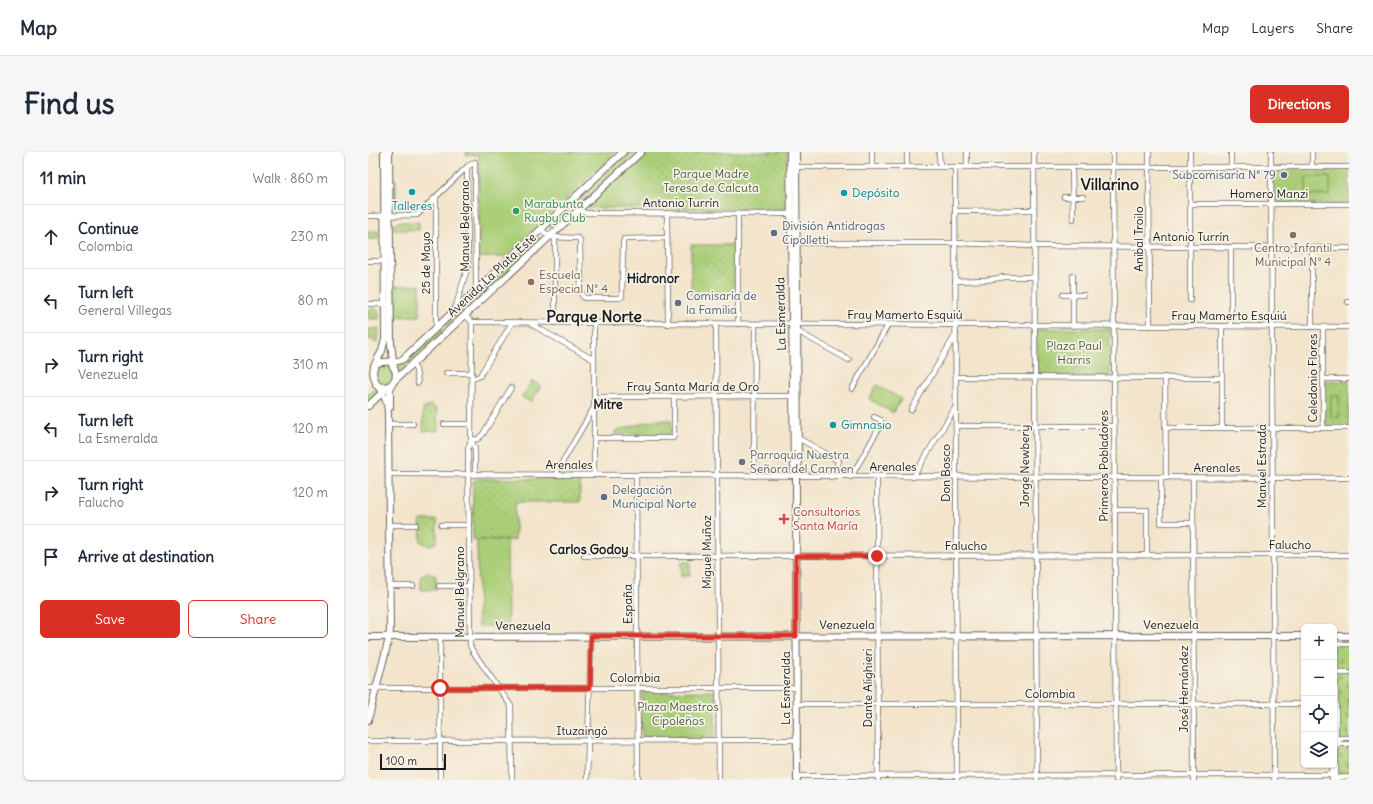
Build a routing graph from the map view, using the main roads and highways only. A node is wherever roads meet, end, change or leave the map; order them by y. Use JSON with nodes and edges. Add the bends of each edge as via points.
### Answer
{"nodes":[{"id":1,"x":384,"y":152,"type":"edge"},
{"id":2,"x":389,"y":152,"type":"edge"},
{"id":3,"x":623,"y":152,"type":"edge"},
{"id":4,"x":641,"y":152,"type":"edge"},
{"id":5,"x":790,"y":152,"type":"edge"},
{"id":6,"x":796,"y":152,"type":"edge"},
{"id":7,"x":793,"y":167,"type":"junction"},
{"id":8,"x":387,"y":216,"type":"junction"},
{"id":9,"x":470,"y":296,"type":"junction"},
{"id":10,"x":387,"y":304,"type":"junction"},
{"id":11,"x":474,"y":307,"type":"junction"},
{"id":12,"x":443,"y":321,"type":"junction"},
{"id":13,"x":795,"y":327,"type":"junction"},
{"id":14,"x":451,"y":329,"type":"junction"},
{"id":15,"x":391,"y":364,"type":"junction"},
{"id":16,"x":372,"y":370,"type":"junction"},
{"id":17,"x":369,"y":382,"type":"edge"},
{"id":18,"x":392,"y":384,"type":"junction"},
{"id":19,"x":376,"y":385,"type":"junction"},
{"id":20,"x":382,"y":393,"type":"junction"},
{"id":21,"x":368,"y":406,"type":"edge"},
{"id":22,"x":388,"y":415,"type":"junction"},
{"id":23,"x":796,"y":476,"type":"junction"},
{"id":24,"x":796,"y":636,"type":"junction"},
{"id":25,"x":1301,"y":636,"type":"edge"},
{"id":26,"x":1337,"y":636,"type":"edge"},
{"id":27,"x":1349,"y":636,"type":"edge"},
{"id":28,"x":368,"y":637,"type":"edge"},
{"id":29,"x":389,"y":637,"type":"junction"},
{"id":30,"x":368,"y":720,"type":"edge"},
{"id":31,"x":797,"y":778,"type":"edge"}],
"edges":[{"from":1,"to":8,"type":"main road"},
{"from":2,"to":8,"type":"main road"},
{"from":3,"to":9,"type":"main road","name":"Avenida La Plata Este"},
{"from":4,"to":11,"type":"main road","name":"Avenida La Plata Este","via":[[553,237]]},
{"from":5,"to":7,"type":"main road","name":"La Esmeralda"},
{"from":6,"to":7,"type":"main road","name":"La Esmeralda"},
{"from":7,"to":13,"type":"main road","name":"La Esmeralda"},
{"from":8,"to":10,"type":"main road"},
{"from":9,"to":11,"type":"main road","via":[[475,302]]},
{"from":9,"to":12,"type":"main road","name":"Avenida La Plata Este"},
{"from":10,"to":15,"type":"main road"},
{"from":10,"to":16,"type":"main road","via":[[384,344]]},
{"from":11,"to":14,"type":"main road","name":"Avenida La Plata Este"},
{"from":12,"to":14,"type":"main road","via":[[444,327]]},
{"from":12,"to":15,"type":"main road","name":"Avenida La Plata Este","via":[[403,359]]},
{"from":13,"to":23,"type":"main road","name":"La Esmeralda","via":[[793,396]]},
{"from":13,"to":23,"type":"main road","name":"La Esmeralda","via":[[798,438]]},
{"from":14,"to":18,"type":"main road","name":"Avenida La Plata Este"},
{"from":15,"to":16,"type":"main road","via":[[380,362]]},
{"from":15,"to":18,"type":"main road","via":[[396,374]]},
{"from":16,"to":17,"type":"main road"},
{"from":16,"to":19,"type":"main road","via":[[372,380]]},
{"from":18,"to":19,"type":"main road","via":[[383,388]]},
{"from":18,"to":20,"type":"main road","name":"Avenida La Plata Este"},
{"from":18,"to":22,"type":"main road"},
{"from":19,"to":20,"type":"main road"},
{"from":20,"to":21,"type":"main road","name":"Avenida La Plata Este"},
{"from":20,"to":22,"type":"main road"},
{"from":22,"to":29,"type":"main road"},
{"from":23,"to":24,"type":"main road","name":"La Esmeralda"},
{"from":24,"to":25,"type":"main road","name":"Venezuela"},
{"from":24,"to":29,"type":"main road","name":"Venezuela"},
{"from":24,"to":31,"type":"main road","name":"La Esmeralda"},
{"from":26,"to":27,"type":"main road"},
{"from":28,"to":29,"type":"main road","name":"Venezuela"},
{"from":29,"to":30,"type":"main road"}]}
